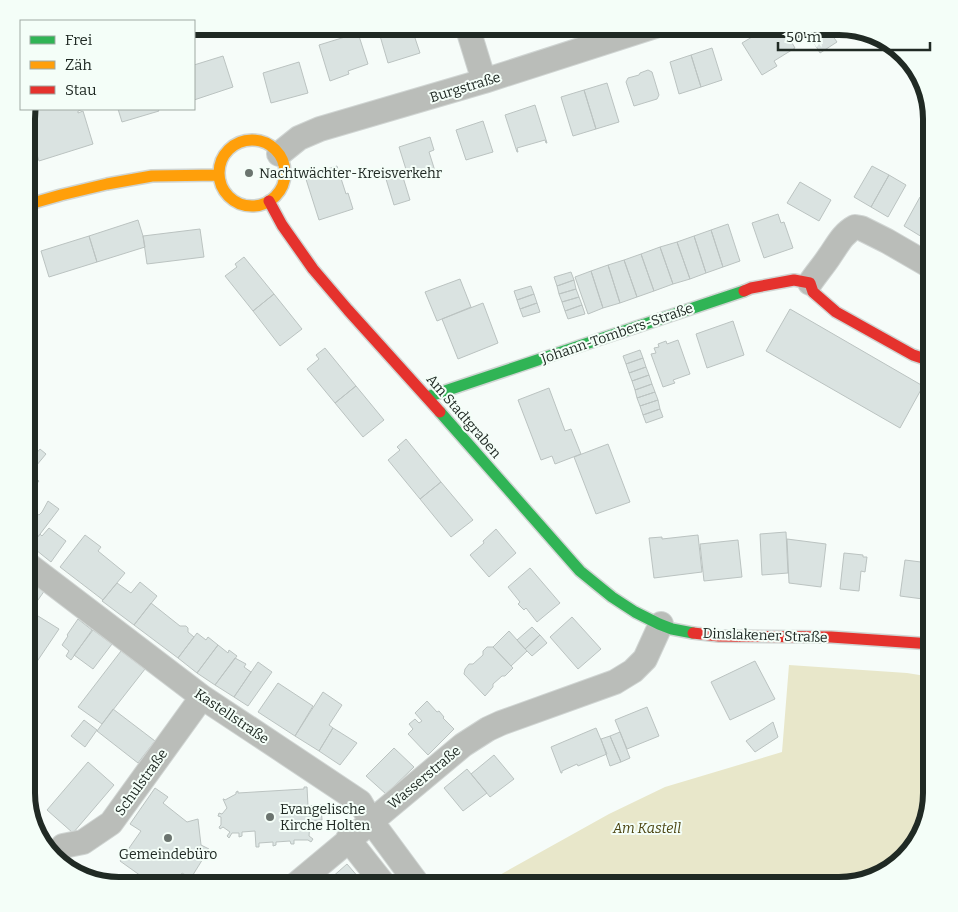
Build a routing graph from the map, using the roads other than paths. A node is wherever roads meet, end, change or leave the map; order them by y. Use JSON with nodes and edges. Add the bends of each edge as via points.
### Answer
{"nodes":[{"id":1,"x":470,"y":35,"type":"edge"},
{"id":2,"x":627,"y":35,"type":"edge"},
{"id":3,"x":484,"y":81,"type":"junction"},
{"id":4,"x":279,"y":154,"type":"junction"},
{"id":5,"x":218,"y":175,"type":"junction"},
{"id":6,"x":268,"y":201,"type":"junction"},
{"id":7,"x":35,"y":202,"type":"edge"},
{"id":8,"x":923,"y":262,"type":"edge"},
{"id":9,"x":810,"y":283,"type":"junction"},
{"id":10,"x":923,"y":358,"type":"edge"},
{"id":11,"x":427,"y":397,"type":"junction"},
{"id":12,"x":35,"y":570,"type":"edge"},
{"id":13,"x":661,"y":624,"type":"junction"},
{"id":14,"x":923,"y":643,"type":"edge"},
{"id":15,"x":202,"y":697,"type":"junction"},
{"id":16,"x":371,"y":821,"type":"junction"},
{"id":17,"x":348,"y":840,"type":"junction"},
{"id":18,"x":63,"y":846,"type":"dead end"},
{"id":19,"x":305,"y":877,"type":"edge"},
{"id":20,"x":378,"y":877,"type":"edge"},
{"id":21,"x":412,"y":877,"type":"edge"}],
"edges":[{"from":1,"to":3,"type":"street"},
{"from":2,"to":3,"type":"street","name":"Burgstraße"},
{"from":3,"to":4,"type":"street","name":"Burgstraße","via":[[320,129],[299,138]]},
{"from":4,"to":5,"type":"main road","via":[[260,141],[246,140],[233,146],[224,156]]},
{"from":4,"to":6,"type":"main road","via":[[285,170],[283,182],[278,194]]},
{"from":5,"to":6,"type":"main road","via":[[225,193],[234,201],[245,205]]},
{"from":5,"to":7,"type":"main road","via":[[152,176]]},
{"from":6,"to":11,"type":"main road","name":"Am Stadtgraben","via":[[302,257]]},
{"from":8,"to":9,"type":"street","via":[[855,227],[840,240]]},
{"from":9,"to":10,"type":"main road","via":[[820,300],[836,312]]},
{"from":9,"to":11,"type":"main road","name":"Johann-Tombers-Straße","via":[[794,280],[751,288]]},
{"from":11,"to":13,"type":"main road","name":"Am Stadtgraben","via":[[580,571],[623,606]]},
{"from":12,"to":15,"type":"street","name":"Kastellstraße"},
{"from":13,"to":14,"type":"main road","name":"Dinslakener Straße","via":[[719,636],[857,638]]},
{"from":13,"to":16,"type":"street","name":"Wasserstraße","via":[[645,659],[633,671],[615,682],[488,729],[463,745]]},
{"from":15,"to":16,"type":"street","name":"Kastellstraße","via":[[360,802]]},
{"from":15,"to":18,"type":"street","name":"Schulstraße","via":[[111,823],[83,842]]},
{"from":16,"to":17,"type":"street","name":"Wasserstraße"},
{"from":16,"to":21,"type":"street","name":"Kastellstraße"},
{"from":17,"to":19,"type":"street","name":"Wasserstraße"},
{"from":17,"to":20,"type":"street"}]}
